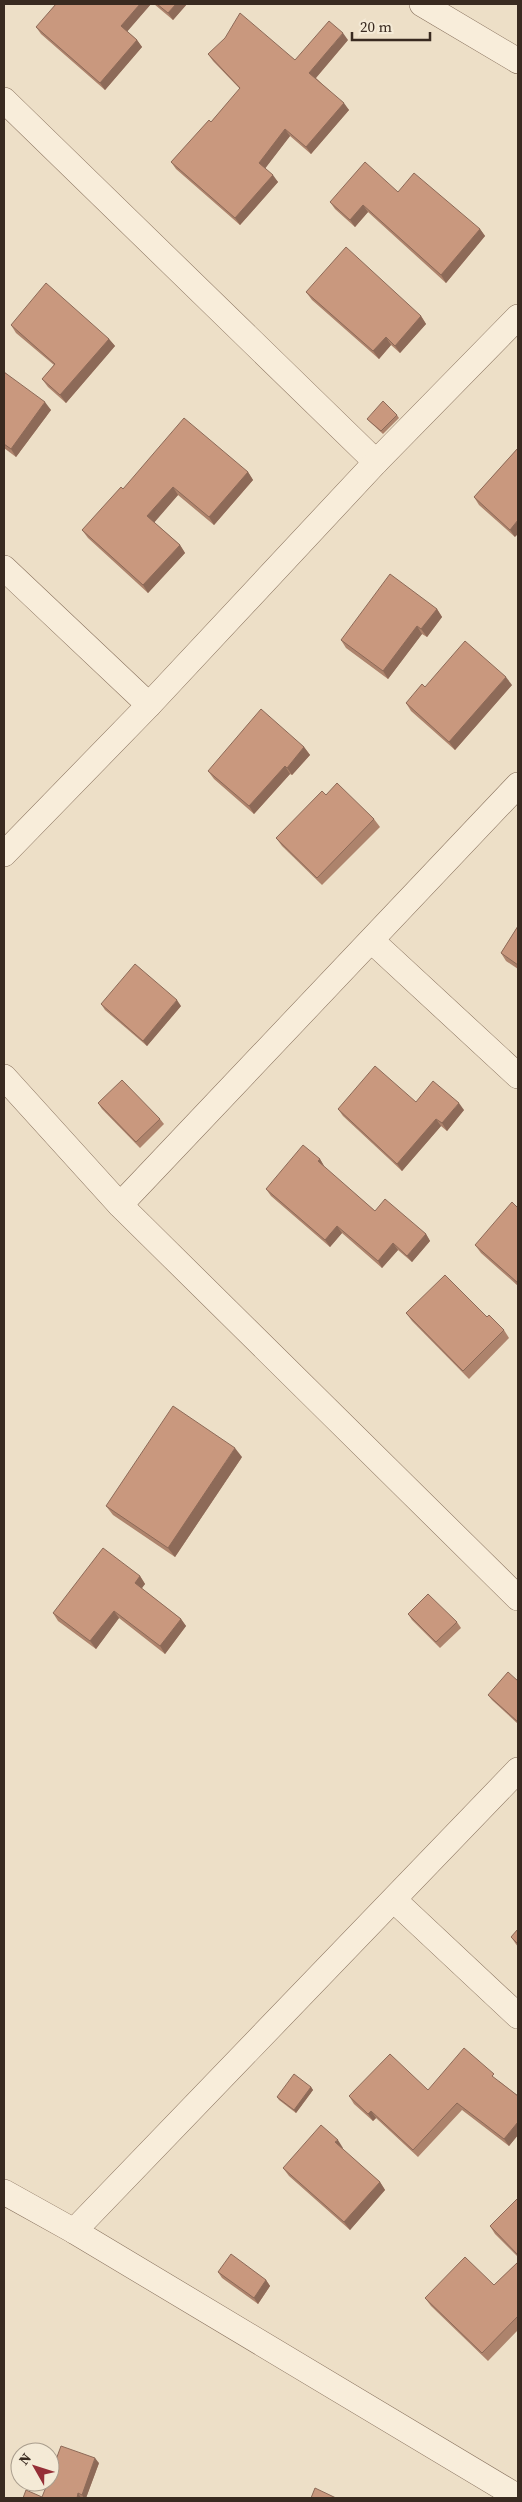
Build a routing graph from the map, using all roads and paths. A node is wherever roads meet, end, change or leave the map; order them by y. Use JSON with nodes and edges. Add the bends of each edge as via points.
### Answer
{"nodes":[{"id":1,"x":422,"y":4,"type":"edge"},
{"id":2,"x":518,"y":61,"type":"edge"},
{"id":3,"x":4,"y":100,"type":"edge"},
{"id":4,"x":518,"y":317,"type":"edge"},
{"id":5,"x":376,"y":462,"type":"junction"},
{"id":6,"x":4,"y":568,"type":"edge"},
{"id":7,"x":149,"y":705,"type":"junction"},
{"id":8,"x":518,"y":785,"type":"edge"},
{"id":9,"x":4,"y":854,"type":"edge"},
{"id":10,"x":372,"y":941,"type":"junction"},
{"id":11,"x":518,"y":1076,"type":"edge"},
{"id":12,"x":7,"y":1086,"type":"edge"},
{"id":13,"x":120,"y":1204,"type":"junction"},
{"id":14,"x":518,"y":1598,"type":"edge"},
{"id":15,"x":518,"y":1770,"type":"edge"},
{"id":16,"x":394,"y":1900,"type":"junction"},
{"id":17,"x":518,"y":2016,"type":"edge"},
{"id":18,"x":4,"y":2192,"type":"edge"},
{"id":19,"x":74,"y":2231,"type":"junction"},
{"id":20,"x":518,"y":2496,"type":"edge"}],
"edges":[{"from":1,"to":2,"type":"street"},
{"from":3,"to":5,"type":"street"},
{"from":4,"to":5,"type":"street"},
{"from":5,"to":7,"type":"street"},
{"from":6,"to":7,"type":"street"},
{"from":7,"to":9,"type":"street"},
{"from":8,"to":10,"type":"street"},
{"from":10,"to":11,"type":"street"},
{"from":10,"to":13,"type":"street"},
{"from":12,"to":13,"type":"street"},
{"from":13,"to":14,"type":"street"},
{"from":15,"to":16,"type":"street"},
{"from":16,"to":17,"type":"street"},
{"from":16,"to":19,"type":"street"},
{"from":18,"to":19,"type":"street"},
{"from":19,"to":20,"type":"street"}]}
